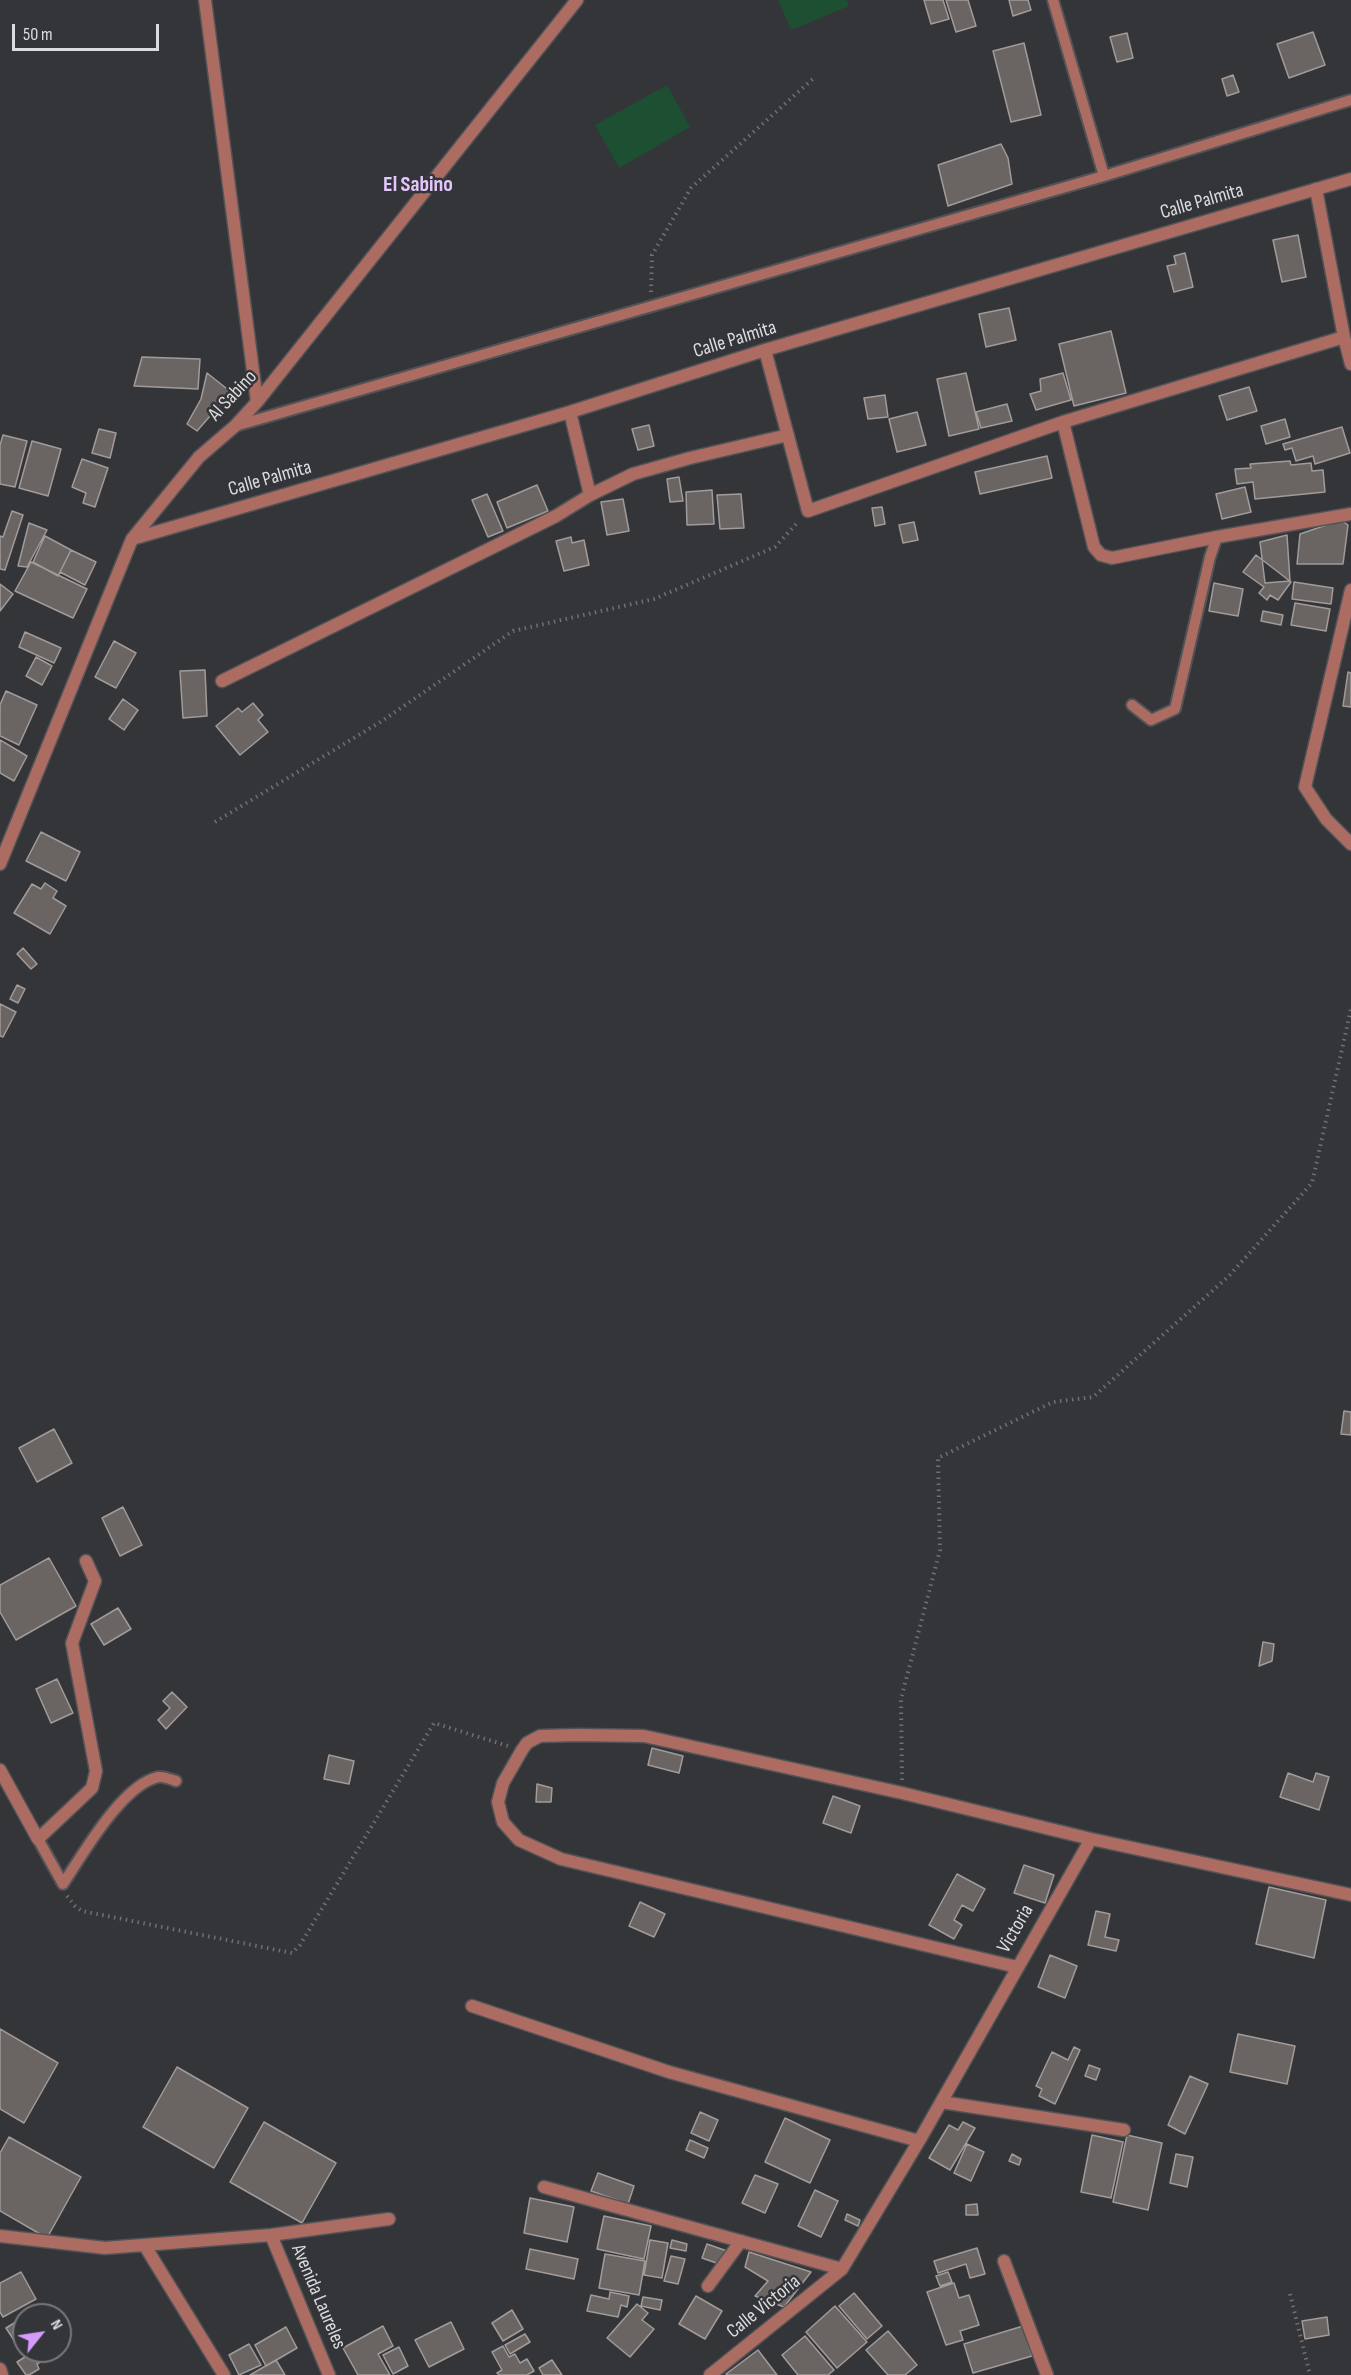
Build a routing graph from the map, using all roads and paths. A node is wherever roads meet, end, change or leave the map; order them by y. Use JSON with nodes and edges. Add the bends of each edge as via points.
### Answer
{"nodes":[{"id":1,"x":205,"y":0,"type":"edge"},
{"id":2,"x":577,"y":0,"type":"edge"},
{"id":3,"x":1053,"y":0,"type":"edge"},
{"id":4,"x":815,"y":77,"type":"dead end"},
{"id":5,"x":1351,"y":100,"type":"edge"},
{"id":6,"x":1104,"y":176,"type":"junction"},
{"id":7,"x":1351,"y":179,"type":"edge"},
{"id":8,"x":1316,"y":189,"type":"junction"},
{"id":9,"x":651,"y":307,"type":"junction"},
{"id":10,"x":1344,"y":337,"type":"junction"},
{"id":11,"x":765,"y":350,"type":"junction"},
{"id":12,"x":1351,"y":364,"type":"edge"},
{"id":13,"x":257,"y":402,"type":"junction"},
{"id":14,"x":570,"y":412,"type":"junction"},
{"id":15,"x":1063,"y":422,"type":"junction"},
{"id":16,"x":235,"y":426,"type":"junction"},
{"id":17,"x":788,"y":435,"type":"junction"},
{"id":18,"x":590,"y":495,"type":"junction"},
{"id":19,"x":808,"y":511,"type":"junction"},
{"id":20,"x":1351,"y":514,"type":"edge"},
{"id":21,"x":1217,"y":537,"type":"junction"},
{"id":22,"x":132,"y":539,"type":"junction"},
{"id":23,"x":1351,"y":590,"type":"edge"},
{"id":24,"x":222,"y":681,"type":"dead end"},
{"id":25,"x":1132,"y":705,"type":"dead end"},
{"id":26,"x":215,"y":822,"type":"dead end"},
{"id":27,"x":1351,"y":844,"type":"edge"},
{"id":28,"x":0,"y":864,"type":"edge"},
{"id":29,"x":1351,"y":1009,"type":"edge"},
{"id":30,"x":86,"y":1561,"type":"dead end"},
{"id":31,"x":522,"y":1750,"type":"junction"},
{"id":32,"x":0,"y":1770,"type":"edge"},
{"id":33,"x":176,"y":1781,"type":"dead end"},
{"id":34,"x":902,"y":1793,"type":"junction"},
{"id":35,"x":38,"y":1839,"type":"junction"},
{"id":36,"x":1091,"y":1839,"type":"junction"},
{"id":37,"x":63,"y":1884,"type":"junction"},
{"id":38,"x":1351,"y":1896,"type":"edge"},
{"id":39,"x":1017,"y":1967,"type":"junction"},
{"id":40,"x":472,"y":2006,"type":"dead end"},
{"id":41,"x":941,"y":2102,"type":"junction"},
{"id":42,"x":1124,"y":2130,"type":"dead end"},
{"id":43,"x":919,"y":2141,"type":"junction"},
{"id":44,"x":544,"y":2187,"type":"dead end"},
{"id":45,"x":389,"y":2219,"type":"dead end"},
{"id":46,"x":271,"y":2235,"type":"junction"},
{"id":47,"x":0,"y":2236,"type":"edge"},
{"id":48,"x":741,"y":2241,"type":"junction"},
{"id":49,"x":145,"y":2246,"type":"junction"},
{"id":50,"x":1004,"y":2261,"type":"dead end"},
{"id":51,"x":842,"y":2269,"type":"junction"},
{"id":52,"x":708,"y":2286,"type":"dead end"},
{"id":53,"x":1290,"y":2294,"type":"dead end"},
{"id":54,"x":0,"y":2369,"type":"edge"},
{"id":55,"x":2,"y":2375,"type":"edge"},
{"id":56,"x":224,"y":2375,"type":"edge"},
{"id":57,"x":329,"y":2375,"type":"edge"},
{"id":58,"x":710,"y":2375,"type":"edge"},
{"id":59,"x":1047,"y":2375,"type":"edge"},
{"id":60,"x":1310,"y":2375,"type":"edge"}],
"edges":[{"from":1,"to":13,"type":"street"},
{"from":2,"to":13,"type":"street","name":"Al Sabino"},
{"from":3,"to":6,"type":"lane"},
{"from":4,"to":9,"type":"path","via":[[691,188],[651,255]]},
{"from":5,"to":6,"type":"lane"},
{"from":6,"to":9,"type":"lane"},
{"from":7,"to":8,"type":"street","name":"Calle Palmita"},
{"from":8,"to":10,"type":"street"},
{"from":8,"to":11,"type":"street","name":"Calle Palmita"},
{"from":9,"to":16,"type":"lane"},
{"from":10,"to":12,"type":"street"},
{"from":10,"to":15,"type":"street"},
{"from":11,"to":14,"type":"street","name":"Calle Palmita"},
{"from":11,"to":17,"type":"street"},
{"from":13,"to":16,"type":"street","name":"Al Sabino"},
{"from":14,"to":18,"type":"street"},
{"from":14,"to":22,"type":"street","name":"Calle Palmita"},
{"from":15,"to":19,"type":"street"},
{"from":15,"to":21,"type":"street","via":[[1094,546],[1101,555],[1112,558]]},
{"from":16,"to":22,"type":"street","name":"Al Sabino","via":[[199,457]]},
{"from":17,"to":18,"type":"street","via":[[633,474]]},
{"from":17,"to":19,"type":"street"},
{"from":18,"to":24,"type":"street","via":[[556,516]]},
{"from":19,"to":26,"type":"path","via":[[775,547],[654,599],[513,631],[382,721]]},
{"from":20,"to":21,"type":"street"},
{"from":21,"to":25,"type":"lane","via":[[1176,709],[1151,720]]},
{"from":22,"to":28,"type":"street","name":"Al Sabino"},
{"from":23,"to":27,"type":"street","via":[[1305,787],[1326,819]]},
{"from":29,"to":34,"type":"path","via":[[1312,1183],[1229,1276],[1093,1397],[1053,1402],[938,1458],[940,1550],[901,1699]]},
{"from":30,"to":35,"type":"street","via":[[95,1581],[72,1643],[96,1771],[92,1788]]},
{"from":31,"to":34,"type":"street","via":[[540,1736],[644,1736]]},
{"from":31,"to":37,"type":"path","via":[[434,1723],[292,1953],[82,1911],[68,1899]]},
{"from":31,"to":39,"type":"street","via":[[503,1783],[498,1802],[503,1822],[519,1840],[561,1859]]},
{"from":32,"to":35,"type":"street"},
{"from":33,"to":37,"type":"lane","via":[[160,1776],[143,1783],[117,1806]]},
{"from":34,"to":36,"type":"street"},
{"from":35,"to":37,"type":"lane"},
{"from":36,"to":38,"type":"street"},
{"from":36,"to":39,"type":"street","name":"Victoria"},
{"from":39,"to":41,"type":"street","name":"Victoria"},
{"from":40,"to":43,"type":"street","via":[[669,2072]]},
{"from":41,"to":42,"type":"street"},
{"from":41,"to":43,"type":"street","name":"Victoria"},
{"from":43,"to":51,"type":"street","name":"Victoria"},
{"from":44,"to":48,"type":"street"},
{"from":45,"to":46,"type":"street"},
{"from":46,"to":49,"type":"street"},
{"from":46,"to":57,"type":"street","name":"Avenida Laureles"},
{"from":47,"to":49,"type":"street","via":[[105,2248]]},
{"from":48,"to":51,"type":"street"},
{"from":48,"to":52,"type":"street"},
{"from":49,"to":56,"type":"street"},
{"from":50,"to":59,"type":"street"},
{"from":51,"to":58,"type":"street","name":"Calle Victoria"},
{"from":53,"to":60,"type":"path"},
{"from":54,"to":55,"type":"street"}]}
